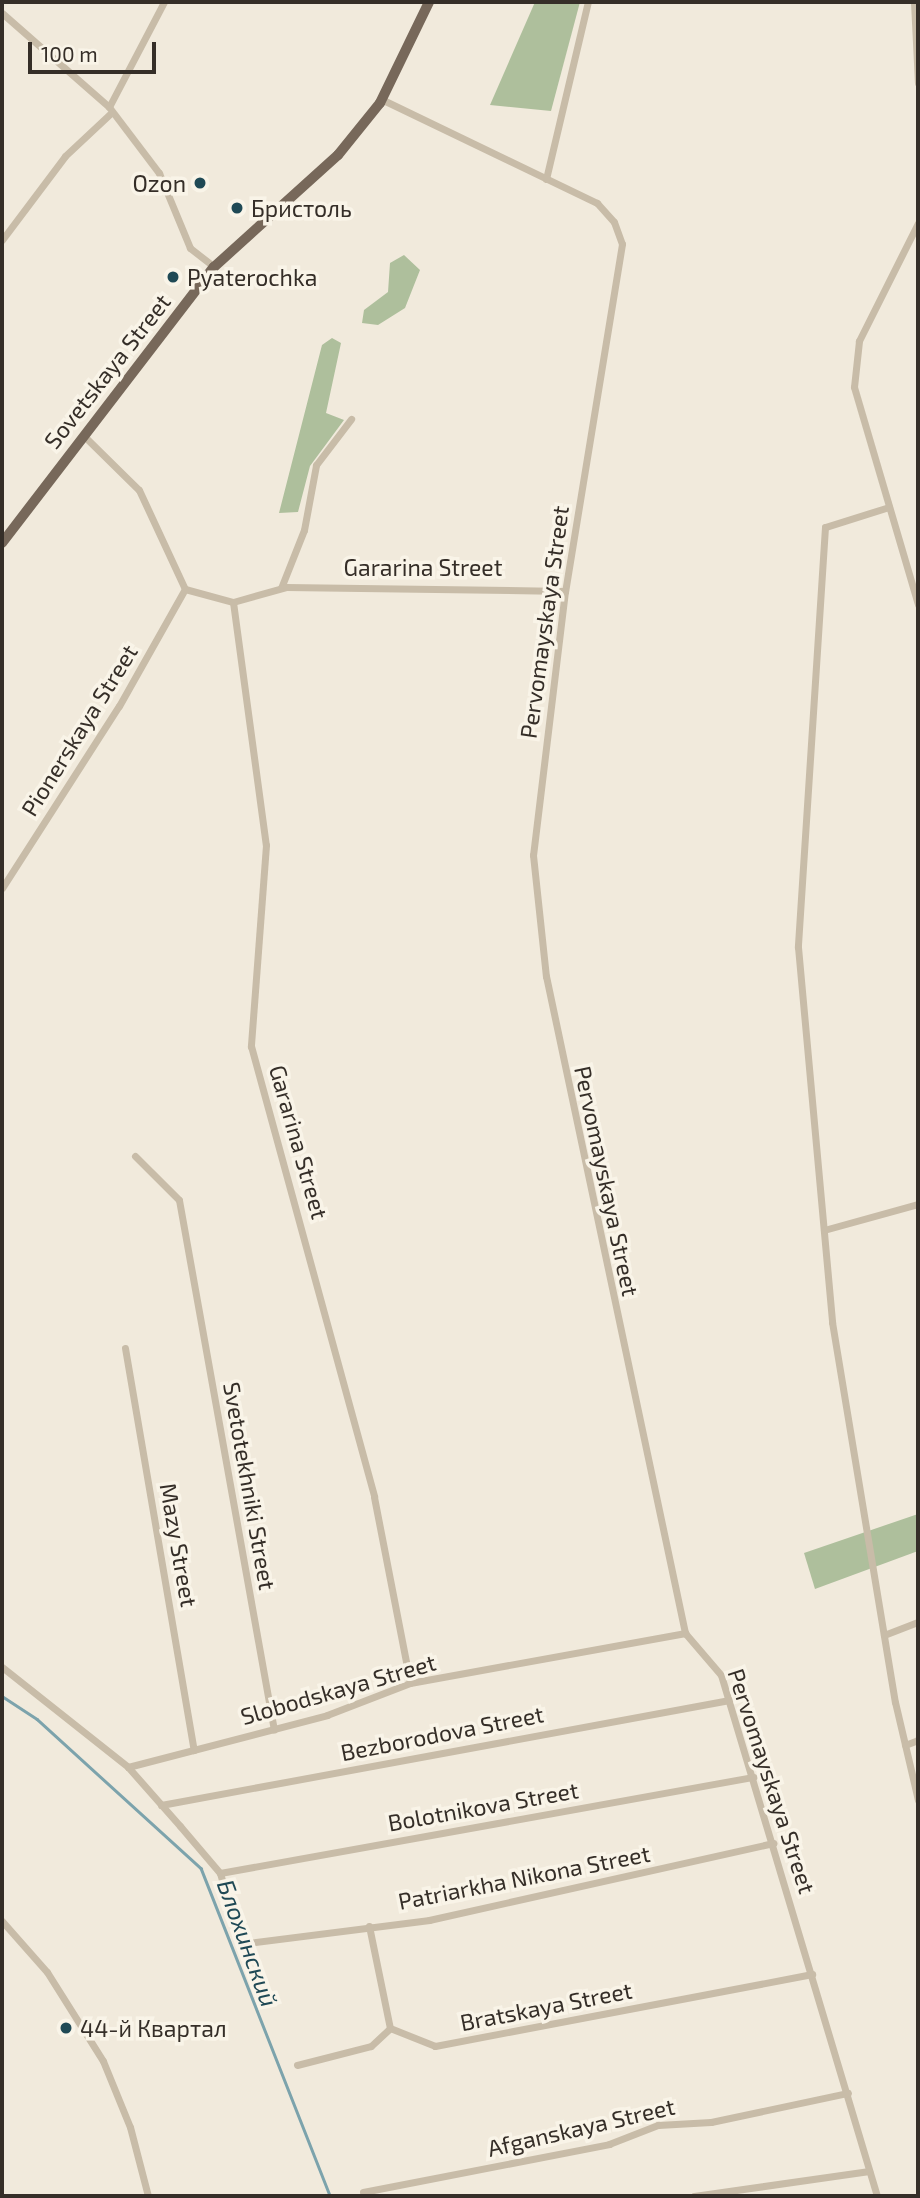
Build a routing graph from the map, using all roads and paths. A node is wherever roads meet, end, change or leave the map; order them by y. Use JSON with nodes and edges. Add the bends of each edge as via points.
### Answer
{"nodes":[{"id":1,"x":164,"y":2,"type":"edge"},
{"id":2,"x":429,"y":2,"type":"edge"},
{"id":3,"x":588,"y":2,"type":"edge"},
{"id":4,"x":914,"y":2,"type":"edge"},
{"id":5,"x":2,"y":13,"type":"edge"},
{"id":6,"x":918,"y":83,"type":"edge"},
{"id":7,"x":382,"y":99,"type":"junction"},
{"id":8,"x":110,"y":109,"type":"junction"},
{"id":9,"x":546,"y":178,"type":"junction"},
{"id":10,"x":918,"y":223,"type":"edge"},
{"id":11,"x":2,"y":240,"type":"edge"},
{"id":12,"x":214,"y":267,"type":"junction"},
{"id":13,"x":351,"y":419,"type":"dead end"},
{"id":14,"x":83,"y":435,"type":"junction"},
{"id":15,"x":889,"y":507,"type":"junction"},
{"id":16,"x":2,"y":543,"type":"edge"},
{"id":17,"x":281,"y":588,"type":"junction"},
{"id":18,"x":184,"y":589,"type":"junction"},
{"id":19,"x":565,"y":590,"type":"junction"},
{"id":20,"x":233,"y":602,"type":"junction"},
{"id":21,"x":918,"y":605,"type":"edge"},
{"id":22,"x":2,"y":888,"type":"edge"},
{"id":23,"x":135,"y":1156,"type":"dead end"},
{"id":24,"x":918,"y":1205,"type":"edge"},
{"id":25,"x":824,"y":1230,"type":"junction"},
{"id":26,"x":125,"y":1348,"type":"dead end"},
{"id":27,"x":918,"y":1622,"type":"edge"},
{"id":28,"x":685,"y":1633,"type":"junction"},
{"id":29,"x":884,"y":1635,"type":"junction"},
{"id":30,"x":2,"y":1667,"type":"edge"},
{"id":31,"x":410,"y":1683,"type":"junction"},
{"id":32,"x":729,"y":1700,"type":"junction"},
{"id":33,"x":274,"y":1730,"type":"junction"},
{"id":34,"x":918,"y":1740,"type":"edge"},
{"id":35,"x":905,"y":1745,"type":"junction"},
{"id":36,"x":194,"y":1750,"type":"junction"},
{"id":37,"x":128,"y":1767,"type":"junction"},
{"id":38,"x":753,"y":1777,"type":"junction"},
{"id":39,"x":918,"y":1800,"type":"edge"},
{"id":40,"x":161,"y":1805,"type":"junction"},
{"id":41,"x":773,"y":1843,"type":"junction"},
{"id":42,"x":220,"y":1874,"type":"junction"},
{"id":43,"x":2,"y":1921,"type":"edge"},
{"id":44,"x":369,"y":1926,"type":"junction"},
{"id":45,"x":812,"y":1975,"type":"junction"},
{"id":46,"x":390,"y":2028,"type":"junction"},
{"id":47,"x":297,"y":2065,"type":"dead end"},
{"id":48,"x":848,"y":2093,"type":"junction"},
{"id":49,"x":869,"y":2171,"type":"junction"},
{"id":50,"x":363,"y":2192,"type":"dead end"},
{"id":51,"x":148,"y":2196,"type":"edge"},
{"id":52,"x":694,"y":2196,"type":"edge"},
{"id":53,"x":877,"y":2196,"type":"edge"}],
"edges":[{"from":1,"to":8,"type":"street"},
{"from":2,"to":7,"type":"main road","name":"Sovetskaya Street"},
{"from":3,"to":9,"type":"street"},
{"from":4,"to":6,"type":"street"},
{"from":5,"to":8,"type":"street"},
{"from":7,"to":9,"type":"street","name":"Pervomayskaya Street"},
{"from":7,"to":12,"type":"main road","name":"Sovetskaya Street","via":[[338,155]]},
{"from":8,"to":11,"type":"street","via":[[65,156]]},
{"from":8,"to":12,"type":"street","via":[[159,173],[190,248]]},
{"from":9,"to":19,"type":"street","name":"Pervomayskaya Street","via":[[597,203],[614,222],[622,244]]},
{"from":10,"to":15,"type":"street","via":[[859,341],[854,387]]},
{"from":12,"to":14,"type":"main road","name":"Sovetskaya Street"},
{"from":13,"to":17,"type":"street","via":[[316,465],[304,530]]},
{"from":14,"to":16,"type":"main road","name":"Sovetskaya Street"},
{"from":14,"to":18,"type":"street","via":[[139,490]]},
{"from":15,"to":21,"type":"street"},
{"from":15,"to":25,"type":"street","via":[[825,527],[798,947]]},
{"from":17,"to":19,"type":"street","name":"Gararina Street"},
{"from":17,"to":20,"type":"street","name":"Gararina Street"},
{"from":18,"to":20,"type":"street"},
{"from":18,"to":22,"type":"street","name":"Pionerskaya Street","via":[[119,706]]},
{"from":19,"to":28,"type":"street","name":"Pervomayskaya Street","via":[[533,855],[536,892],[573,1113]]},
{"from":20,"to":31,"type":"street","name":"Gararina Street","via":[[266,845],[251,1046],[374,1497]]},
{"from":23,"to":33,"type":"street","name":"Svetotekhniki Street","via":[[172,1186],[188,1250]]},
{"from":24,"to":25,"type":"street"},
{"from":25,"to":29,"type":"street","via":[[832,1322]]},
{"from":26,"to":36,"type":"street","name":"Mazy Street"},
{"from":27,"to":29,"type":"street"},
{"from":28,"to":31,"type":"street","name":"Slobodskaya Street"},
{"from":28,"to":32,"type":"street","name":"Pervomayskaya Street","via":[[710,1656]]},
{"from":29,"to":35,"type":"street"},
{"from":30,"to":37,"type":"street"},
{"from":31,"to":33,"type":"street","name":"Slobodskaya Street"},
{"from":32,"to":38,"type":"street","name":"Pervomayskaya Street"},
{"from":32,"to":40,"type":"street","name":"Bezborodova Street"},
{"from":33,"to":36,"type":"street","name":"Slobodskaya Street"},
{"from":34,"to":35,"type":"street"},
{"from":35,"to":39,"type":"street"},
{"from":36,"to":37,"type":"street","name":"Slobodskaya Street"},
{"from":37,"to":40,"type":"street"},
{"from":38,"to":41,"type":"street","name":"Pervomayskaya Street"},
{"from":38,"to":42,"type":"street","name":"Bolotnikova Street"},
{"from":40,"to":42,"type":"street"},
{"from":41,"to":44,"type":"street","name":"Patriarkha Nikona Street","via":[[429,1920]]},
{"from":41,"to":45,"type":"street","name":"Pervomayskaya Street"},
{"from":42,"to":44,"type":"street","name":"Patriarkha Nikona Street","via":[[240,1944]]},
{"from":43,"to":51,"type":"street","via":[[47,1972],[103,2061],[130,2127]]},
{"from":44,"to":46,"type":"street"},
{"from":45,"to":46,"type":"street","name":"Bratskaya Street","via":[[435,2046]]},
{"from":45,"to":48,"type":"street","name":"Pervomayskaya Street"},
{"from":46,"to":47,"type":"street","via":[[371,2046]]},
{"from":48,"to":49,"type":"street","name":"Pervomayskaya Street"},
{"from":48,"to":50,"type":"street","name":"Afganskaya Street","via":[[710,2122],[658,2125],[609,2144]]},
{"from":49,"to":52,"type":"street"},
{"from":49,"to":53,"type":"street","name":"Pervomayskaya Street"}]}
